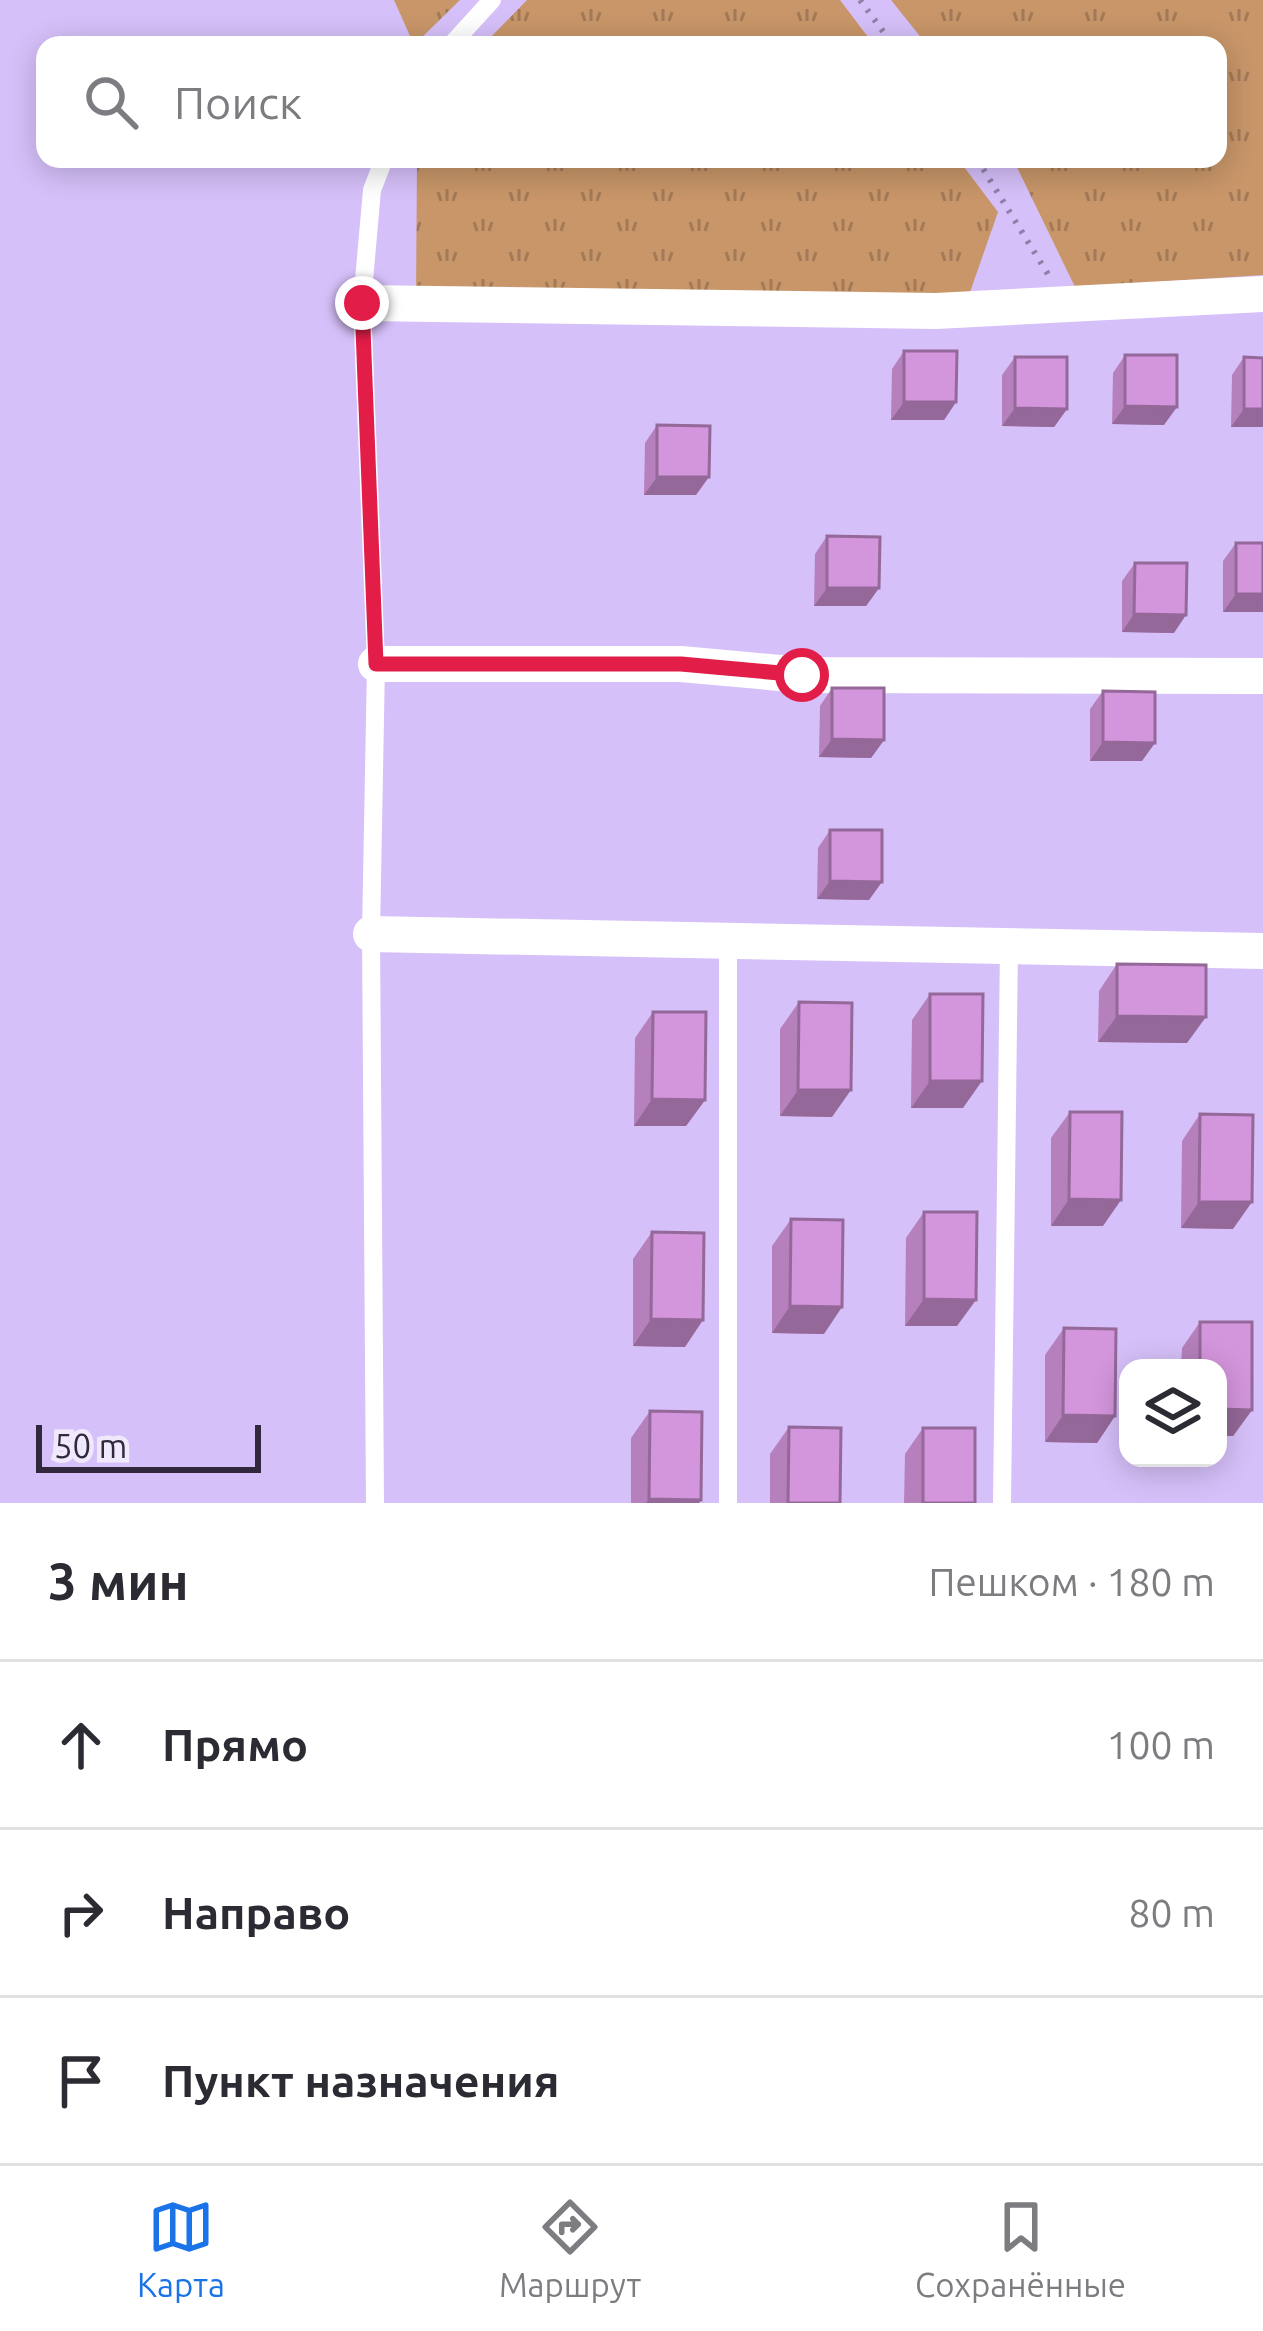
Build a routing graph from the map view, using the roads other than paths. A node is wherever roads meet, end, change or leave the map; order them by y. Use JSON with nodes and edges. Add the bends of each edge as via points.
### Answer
{"nodes":[{"id":1,"x":492,"y":0,"type":"edge"},
{"id":2,"x":459,"y":36,"type":"edge"},
{"id":3,"x":381,"y":168,"type":"edge"},
{"id":4,"x":1263,"y":294,"type":"edge"},
{"id":5,"x":362,"y":303,"type":"junction"},
{"id":6,"x":376,"y":664,"type":"junction"},
{"id":7,"x":1263,"y":676,"type":"edge"},
{"id":8,"x":370,"y":934,"type":"junction"},
{"id":9,"x":728,"y":941,"type":"junction"},
{"id":10,"x":1009,"y":946,"type":"junction"},
{"id":11,"x":1263,"y":951,"type":"edge"},
{"id":12,"x":375,"y":1503,"type":"edge"},
{"id":13,"x":728,"y":1503,"type":"edge"},
{"id":14,"x":1002,"y":1503,"type":"edge"}],
"edges":[{"from":1,"to":2,"type":"lane"},
{"from":3,"to":5,"type":"lane"},
{"from":4,"to":5,"type":"street","via":[[936,311]]},
{"from":5,"to":6,"type":"lane"},
{"from":6,"to":7,"type":"street"},
{"from":6,"to":8,"type":"lane"},
{"from":8,"to":9,"type":"street"},
{"from":8,"to":12,"type":"lane"},
{"from":9,"to":10,"type":"street"},
{"from":9,"to":13,"type":"lane"},
{"from":10,"to":11,"type":"street"},
{"from":10,"to":14,"type":"lane"}]}
